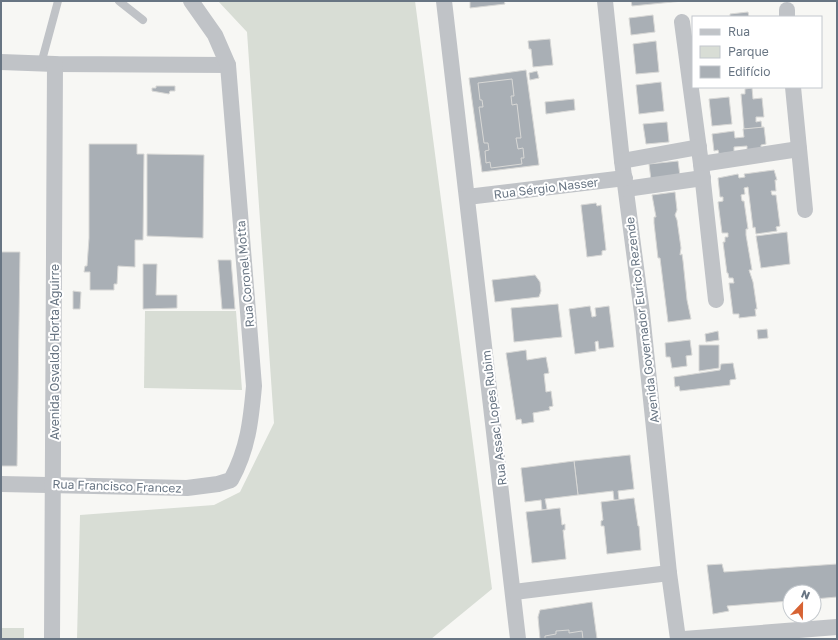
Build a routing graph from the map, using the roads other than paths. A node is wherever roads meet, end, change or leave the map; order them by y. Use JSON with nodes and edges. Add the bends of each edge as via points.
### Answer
{"nodes":[{"id":1,"x":58,"y":1,"type":"edge"},
{"id":2,"x":119,"y":1,"type":"edge"},
{"id":3,"x":191,"y":1,"type":"edge"},
{"id":4,"x":444,"y":1,"type":"edge"},
{"id":5,"x":605,"y":1,"type":"edge"},
{"id":6,"x":144,"y":20,"type":"dead end"},
{"id":7,"x":682,"y":22,"type":"dead end"},
{"id":8,"x":1,"y":62,"type":"edge"},
{"id":9,"x":48,"y":64,"type":"junction"},
{"id":10,"x":228,"y":65,"type":"junction"},
{"id":11,"x":793,"y":88,"type":"edge"},
{"id":12,"x":699,"y":147,"type":"junction"},
{"id":13,"x":799,"y":149,"type":"junction"},
{"id":14,"x":622,"y":161,"type":"junction"},
{"id":15,"x":702,"y":171,"type":"junction"},
{"id":16,"x":625,"y":184,"type":"junction"},
{"id":17,"x":467,"y":197,"type":"junction"},
{"id":18,"x":805,"y":210,"type":"dead end"},
{"id":19,"x":716,"y":300,"type":"dead end"},
{"id":20,"x":231,"y":480,"type":"joint"},
{"id":21,"x":1,"y":484,"type":"edge"},
{"id":22,"x":54,"y":484,"type":"junction"},
{"id":23,"x":669,"y":573,"type":"junction"},
{"id":24,"x":514,"y":592,"type":"junction"},
{"id":25,"x":837,"y":627,"type":"edge"},
{"id":26,"x":52,"y":639,"type":"edge"},
{"id":27,"x":518,"y":639,"type":"edge"},
{"id":28,"x":678,"y":639,"type":"edge"},
{"id":29,"x":684,"y":639,"type":"edge"}],
"edges":[{"from":1,"to":9,"type":"lane"},
{"from":2,"to":6,"type":"lane"},
{"from":3,"to":10,"type":"street","name":"Rua Coronel Motta","via":[[215,35]]},
{"from":4,"to":17,"type":"street","name":"Rua Assac Lopes Rubim"},
{"from":5,"to":14,"type":"street","name":"Avenida Governador Eurico Rezende"},
{"from":7,"to":12,"type":"street"},
{"from":8,"to":9,"type":"street"},
{"from":9,"to":10,"type":"street"},
{"from":9,"to":22,"type":"street","name":"Avenida Osvaldo Horta Aguirre"},
{"from":10,"to":20,"type":"street","name":"Rua Coronel Motta","via":[[254,386],[249,436]]},
{"from":11,"to":13,"type":"street"},
{"from":12,"to":14,"type":"street"},
{"from":12,"to":15,"type":"street"},
{"from":13,"to":15,"type":"street","name":"Rua Sérgio Nasser"},
{"from":13,"to":18,"type":"street"},
{"from":14,"to":16,"type":"street","name":"Avenida Governador Eurico Rezende"},
{"from":15,"to":16,"type":"street","name":"Rua Sérgio Nasser"},
{"from":15,"to":19,"type":"street"},
{"from":16,"to":17,"type":"street","name":"Rua Sérgio Nasser"},
{"from":16,"to":23,"type":"street","name":"Avenida Governador Eurico Rezende","via":[[643,320]]},
{"from":17,"to":24,"type":"street","name":"Rua Assac Lopes Rubim"},
{"from":20,"to":22,"type":"street","name":"Rua Francisco Francez","via":[[187,488]]},
{"from":21,"to":22,"type":"street","name":"Rua Francisco Francez"},
{"from":22,"to":26,"type":"street","name":"Avenida Osvaldo Horta Aguirre"},
{"from":23,"to":24,"type":"street"},
{"from":23,"to":28,"type":"street","name":"Avenida Governador Eurico Rezende"},
{"from":24,"to":27,"type":"street","name":"Rua Assac Lopes Rubim"},
{"from":25,"to":29,"type":"street"}]}
